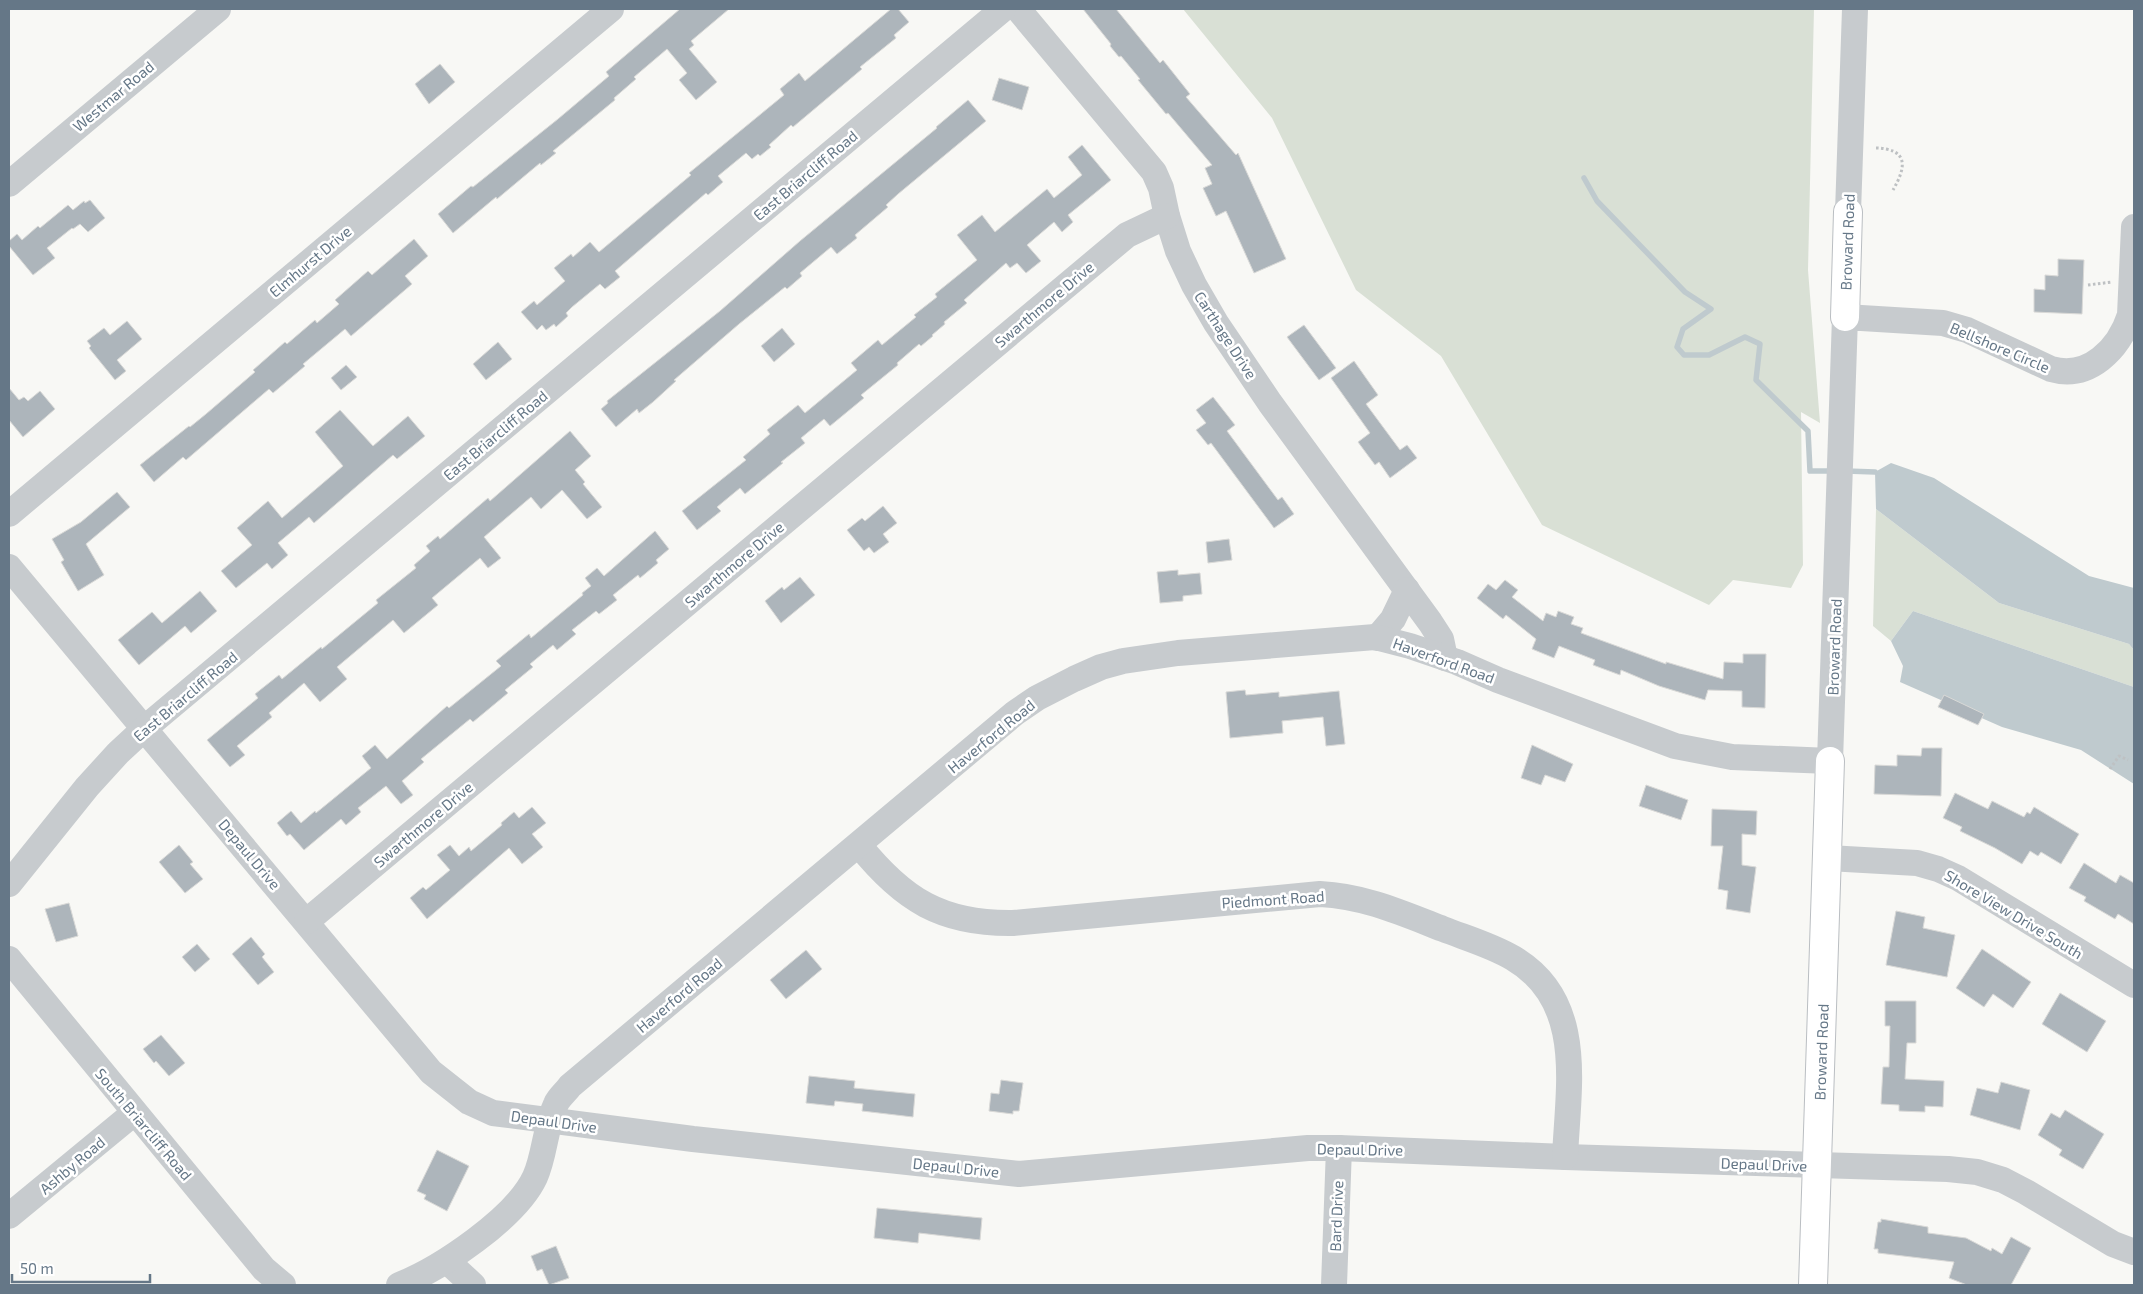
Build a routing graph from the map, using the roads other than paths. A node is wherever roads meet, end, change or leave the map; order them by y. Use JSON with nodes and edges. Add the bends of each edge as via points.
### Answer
{"nodes":[{"id":1,"x":218,"y":9,"type":"edge"},
{"id":2,"x":611,"y":9,"type":"edge"},
{"id":3,"x":1004,"y":9,"type":"edge"},
{"id":4,"x":1018,"y":9,"type":"edge"},
{"id":5,"x":1855,"y":9,"type":"edge"},
{"id":6,"x":9,"y":184,"type":"edge"},
{"id":7,"x":1848,"y":212,"type":"joint"},
{"id":8,"x":1167,"y":216,"type":"junction"},
{"id":9,"x":2134,"y":227,"type":"edge"},
{"id":10,"x":1845,"y":317,"type":"junction"},
{"id":11,"x":9,"y":514,"type":"edge"},
{"id":12,"x":9,"y":567,"type":"edge"},
{"id":13,"x":1407,"y":590,"type":"junction"},
{"id":14,"x":1377,"y":638,"type":"junction"},
{"id":15,"x":1445,"y":658,"type":"junction"},
{"id":16,"x":145,"y":728,"type":"junction"},
{"id":17,"x":1830,"y":761,"type":"junction"},
{"id":18,"x":859,"y":845,"type":"junction"},
{"id":19,"x":1828,"y":858,"type":"junction"},
{"id":20,"x":9,"y":884,"type":"edge"},
{"id":21,"x":307,"y":921,"type":"junction"},
{"id":22,"x":9,"y":959,"type":"edge"},
{"id":23,"x":2134,"y":985,"type":"edge"},
{"id":24,"x":134,"y":1113,"type":"junction"},
{"id":25,"x":550,"y":1121,"type":"junction"},
{"id":26,"x":1339,"y":1148,"type":"junction"},
{"id":27,"x":1565,"y":1157,"type":"junction"},
{"id":28,"x":1817,"y":1166,"type":"junction"},
{"id":29,"x":9,"y":1216,"type":"edge"},
{"id":30,"x":2134,"y":1252,"type":"edge"},
{"id":31,"x":447,"y":1261,"type":"junction"},
{"id":32,"x":283,"y":1285,"type":"edge"},
{"id":33,"x":399,"y":1285,"type":"edge"},
{"id":34,"x":473,"y":1285,"type":"edge"},
{"id":35,"x":1334,"y":1285,"type":"edge"},
{"id":36,"x":1813,"y":1285,"type":"edge"}],
"edges":[{"from":1,"to":6,"type":"street","name":"Westmar Road"},
{"from":2,"to":11,"type":"street","name":"Elmhurst Drive"},
{"from":3,"to":16,"type":"street","name":"East Briarcliff Road"},
{"from":4,"to":8,"type":"street","name":"Carthage Drive","via":[[1154,172]]},
{"from":5,"to":7,"type":"street","name":"Broward Road"},
{"from":7,"to":10,"type":"main road","name":"Broward Road"},
{"from":8,"to":13,"type":"street","name":"Carthage Drive","via":[[1178,251],[1216,323],[1270,403]]},
{"from":8,"to":21,"type":"street","name":"Swarthmore Drive","via":[[1127,235]]},
{"from":9,"to":10,"type":"street","name":"Bellshore Circle","via":[[2130,315],[2110,352],[2084,369],[2064,373],[2051,369],[1967,330],[1943,323]]},
{"from":10,"to":17,"type":"street","name":"Broward Road"},
{"from":12,"to":16,"type":"street","name":"Depaul Drive"},
{"from":13,"to":14,"type":"street","via":[[1393,619]]},
{"from":13,"to":15,"type":"street","name":"Carthage Drive","via":[[1441,639]]},
{"from":14,"to":15,"type":"street","name":"Haverford Road"},
{"from":14,"to":18,"type":"street","name":"Haverford Road","via":[[1178,652],[1101,667],[1044,694],[1015,713]]},
{"from":15,"to":17,"type":"street","name":"Haverford Road","via":[[1675,746],[1732,757]]},
{"from":16,"to":20,"type":"street","name":"East Briarcliff Road","via":[[87,787]]},
{"from":16,"to":21,"type":"street","name":"Depaul Drive"},
{"from":17,"to":19,"type":"main road","name":"Broward Road"},
{"from":18,"to":25,"type":"street","name":"Haverford Road","via":[[570,1086],[556,1103]]},
{"from":18,"to":27,"type":"street","name":"Piedmont Road","via":[[878,869],[913,898],[936,910],[983,923],[1013,923],[1320,894],[1348,896],[1374,903],[1502,952],[1542,980],[1561,1013],[1569,1052]]},
{"from":19,"to":23,"type":"street","name":"Shore View Drive South","via":[[1917,863],[1938,869]]},
{"from":19,"to":28,"type":"main road","name":"Broward Road"},
{"from":21,"to":25,"type":"street","name":"Depaul Drive","via":[[442,1082],[469,1102],[493,1113]]},
{"from":22,"to":24,"type":"street","name":"South Briarcliff Road"},
{"from":24,"to":29,"type":"street","name":"Ashby Road"},
{"from":24,"to":32,"type":"street","name":"South Briarcliff Road","via":[[264,1269]]},
{"from":25,"to":26,"type":"street","name":"Depaul Drive","via":[[1019,1174],[1308,1148]]},
{"from":25,"to":31,"type":"street","name":"Haverford Road","via":[[535,1177],[526,1193],[514,1207]]},
{"from":26,"to":27,"type":"street","name":"Depaul Drive"},
{"from":26,"to":35,"type":"street","name":"Bard Drive"},
{"from":27,"to":28,"type":"street","name":"Depaul Drive"},
{"from":28,"to":30,"type":"street","name":"Depaul Drive","via":[[1977,1172],[2003,1180],[2113,1244]]},
{"from":28,"to":36,"type":"main road","name":"Broward Road"},
{"from":31,"to":33,"type":"street","name":"Haverford Road"},
{"from":31,"to":34,"type":"street"}]}
